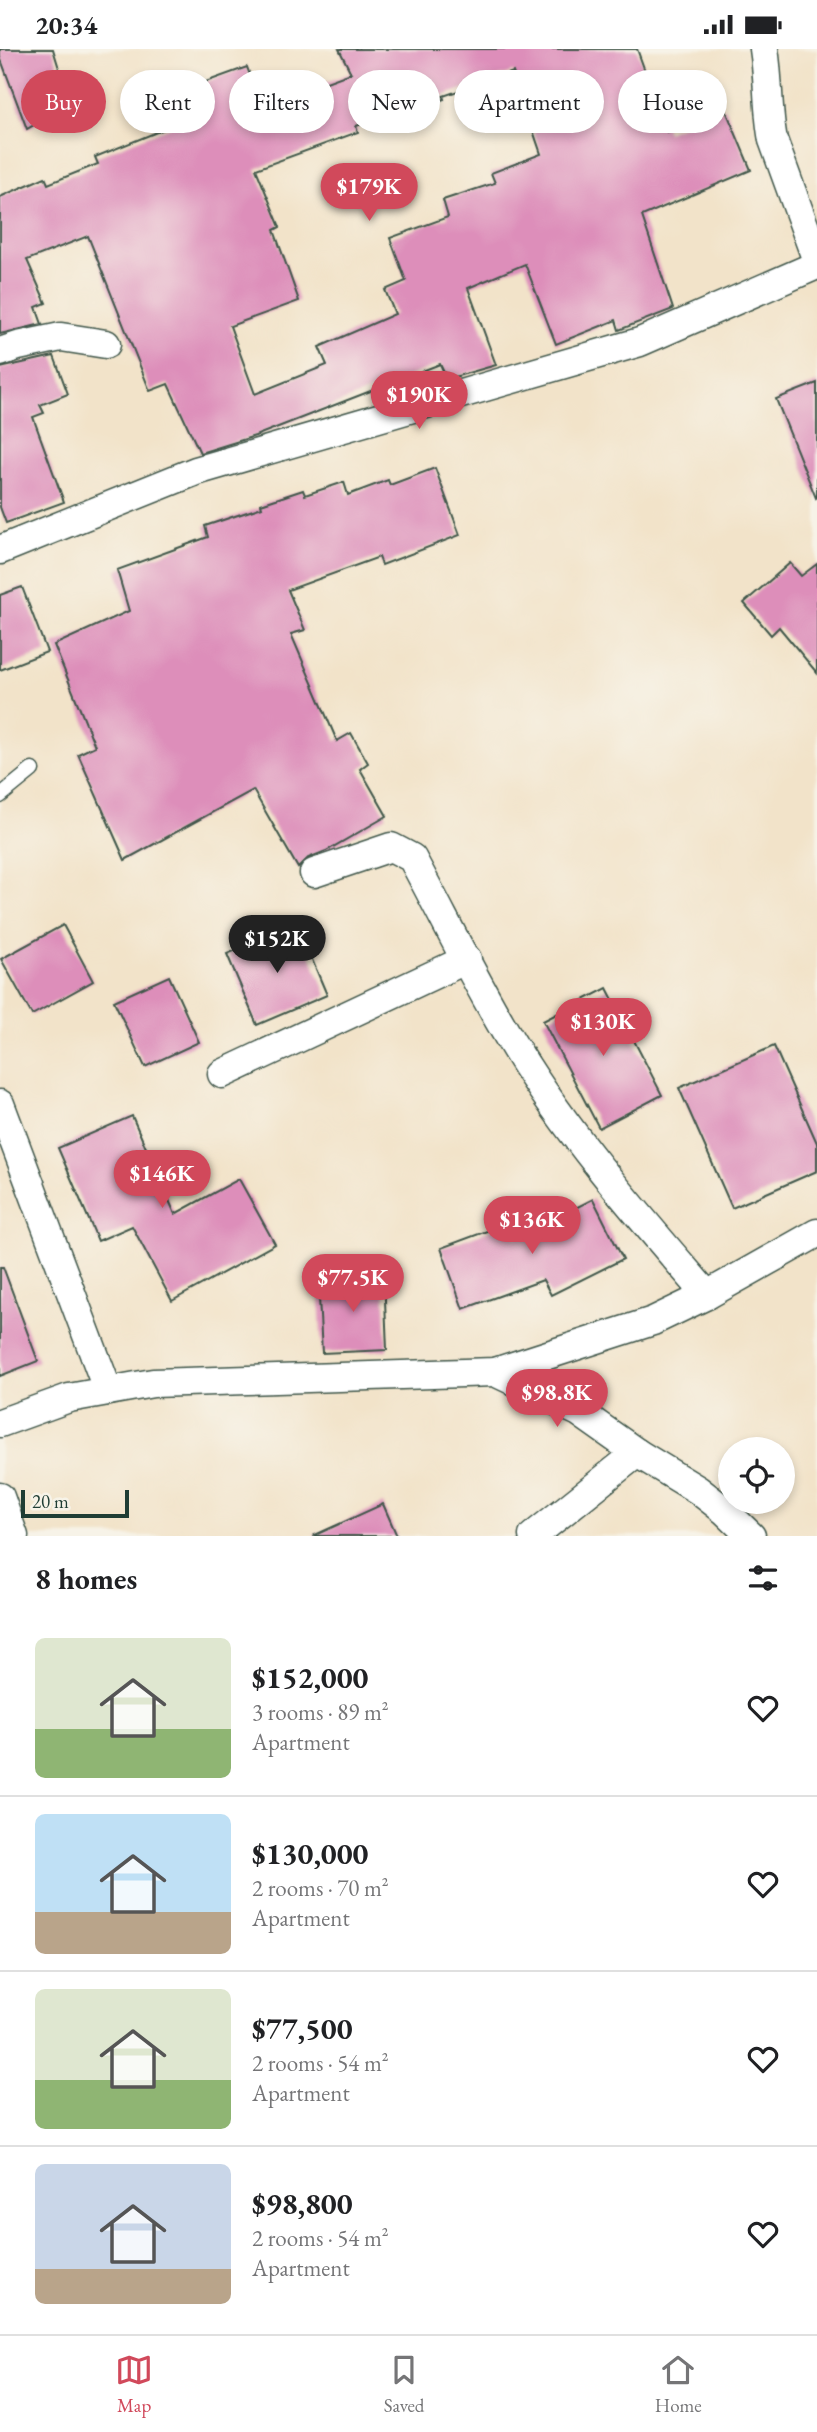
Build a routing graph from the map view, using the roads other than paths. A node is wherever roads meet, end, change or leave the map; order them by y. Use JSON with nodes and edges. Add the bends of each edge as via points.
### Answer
{"nodes":[{"id":1,"x":764,"y":49,"type":"edge"},
{"id":2,"x":817,"y":263,"type":"edge"},
{"id":3,"x":106,"y":344,"type":"dead end"},
{"id":4,"x":0,"y":352,"type":"edge"},
{"id":5,"x":0,"y":551,"type":"edge"},
{"id":6,"x":32,"y":770,"type":"dead end"},
{"id":7,"x":0,"y":796,"type":"edge"},
{"id":8,"x":314,"y":873,"type":"dead end"},
{"id":9,"x":467,"y":959,"type":"junction"},
{"id":10,"x":222,"y":1074,"type":"dead end"},
{"id":11,"x":0,"y":1104,"type":"edge"},
{"id":12,"x":817,"y":1233,"type":"edge"},
{"id":13,"x":707,"y":1295,"type":"junction"},
{"id":14,"x":495,"y":1372,"type":"junction"},
{"id":15,"x":108,"y":1391,"type":"junction"},
{"id":16,"x":0,"y":1423,"type":"edge"},
{"id":17,"x":637,"y":1453,"type":"junction"},
{"id":18,"x":0,"y":1497,"type":"edge"},
{"id":19,"x":14,"y":1536,"type":"edge"},
{"id":20,"x":533,"y":1536,"type":"edge"},
{"id":21,"x":751,"y":1536,"type":"edge"}],
"edges":[{"from":1,"to":2,"type":"street","via":[[773,140]]},
{"from":2,"to":5,"type":"street","via":[[640,342],[196,471]]},
{"from":3,"to":4,"type":"street","via":[[61,337]]},
{"from":6,"to":7,"type":"lane"},
{"from":8,"to":9,"type":"street","via":[[391,847],[412,858]]},
{"from":9,"to":10,"type":"street"},
{"from":9,"to":13,"type":"street","via":[[517,1051],[584,1148]]},
{"from":11,"to":15,"type":"street"},
{"from":12,"to":13,"type":"street"},
{"from":13,"to":14,"type":"street","via":[[653,1321]]},
{"from":14,"to":15,"type":"street","via":[[153,1383]]},
{"from":14,"to":17,"type":"street","via":[[579,1412]]},
{"from":15,"to":16,"type":"street","via":[[69,1398]]},
{"from":17,"to":20,"type":"street"},
{"from":17,"to":21,"type":"street","via":[[698,1490]]},
{"from":18,"to":19,"type":"street"}]}
